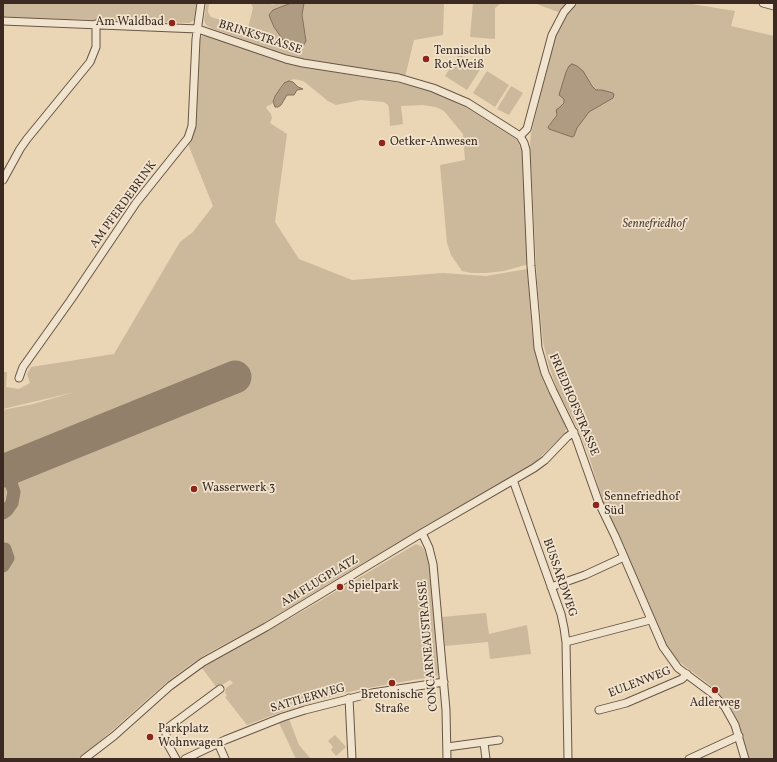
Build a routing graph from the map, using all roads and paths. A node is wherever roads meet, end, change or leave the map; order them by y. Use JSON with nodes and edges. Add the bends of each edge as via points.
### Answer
{"nodes":[{"id":1,"x":201,"y":3,"type":"edge"},
{"id":2,"x":572,"y":3,"type":"edge"},
{"id":3,"x":763,"y":3,"type":"edge"},
{"id":4,"x":774,"y":6,"type":"edge"},
{"id":5,"x":3,"y":21,"type":"edge"},
{"id":6,"x":96,"y":24,"type":"junction"},
{"id":7,"x":198,"y":29,"type":"junction"},
{"id":8,"x":520,"y":136,"type":"junction"},
{"id":9,"x":3,"y":180,"type":"edge"},
{"id":10,"x":19,"y":378,"type":"dead end"},
{"id":11,"x":574,"y":432,"type":"junction"},
{"id":12,"x":513,"y":480,"type":"junction"},
{"id":13,"x":422,"y":533,"type":"junction"},
{"id":14,"x":624,"y":557,"type":"junction"},
{"id":15,"x":551,"y":587,"type":"junction"},
{"id":16,"x":650,"y":620,"type":"junction"},
{"id":17,"x":566,"y":642,"type":"junction"},
{"id":18,"x":687,"y":674,"type":"junction"},
{"id":19,"x":444,"y":682,"type":"junction"},
{"id":20,"x":220,"y":689,"type":"dead end"},
{"id":21,"x":350,"y":698,"type":"junction"},
{"id":22,"x":599,"y":710,"type":"dead end"},
{"id":23,"x":739,"y":736,"type":"junction"},
{"id":24,"x":499,"y":740,"type":"dead end"},
{"id":25,"x":218,"y":743,"type":"junction"},
{"id":26,"x":484,"y":743,"type":"junction"},
{"id":27,"x":447,"y":747,"type":"junction"},
{"id":28,"x":84,"y":759,"type":"edge"},
{"id":29,"x":176,"y":759,"type":"edge"},
{"id":30,"x":185,"y":759,"type":"edge"},
{"id":31,"x":225,"y":759,"type":"edge"},
{"id":32,"x":352,"y":759,"type":"edge"},
{"id":33,"x":447,"y":759,"type":"edge"},
{"id":34,"x":486,"y":759,"type":"edge"},
{"id":35,"x":568,"y":759,"type":"edge"},
{"id":36,"x":690,"y":759,"type":"edge"},
{"id":37,"x":745,"y":759,"type":"edge"}],
"edges":[{"from":1,"to":7,"type":"street"},
{"from":2,"to":8,"type":"street","via":[[564,12],[552,35],[527,129]]},
{"from":3,"to":4,"type":"street"},
{"from":5,"to":6,"type":"street","name":"BRINKSTRASSE"},
{"from":6,"to":7,"type":"street","name":"BRINKSTRASSE"},
{"from":6,"to":9,"type":"street","via":[[96,47],[90,62],[20,149]]},
{"from":7,"to":8,"type":"street","name":"BRINKSTRASSE","via":[[286,59],[399,78],[433,88],[468,103]]},
{"from":7,"to":10,"type":"street","name":"AM PFERDEBRINK","via":[[192,126],[188,138],[136,203],[25,364]]},
{"from":8,"to":11,"type":"street","name":"FRIEDHOFSTRASSE","via":[[526,150],[531,266],[538,348],[553,391]]},
{"from":11,"to":12,"type":"street","name":"AM FLUGPLATZ","via":[[540,464]]},
{"from":11,"to":14,"type":"street","name":"FRIEDHOFSTRASSE","via":[[599,503]]},
{"from":12,"to":13,"type":"street","name":"AM FLUGPLATZ"},
{"from":12,"to":15,"type":"street","name":"BUSSARDWEG"},
{"from":13,"to":19,"type":"street","name":"CONCARNEAUSTRASSE","via":[[432,558]]},
{"from":13,"to":28,"type":"street","name":"AM FLUGPLATZ","via":[[284,617],[204,662],[170,686]]},
{"from":14,"to":15,"type":"street"},
{"from":14,"to":16,"type":"street","name":"FRIEDHOFSTRASSE"},
{"from":15,"to":17,"type":"street","name":"BUSSARDWEG","via":[[561,614]]},
{"from":16,"to":17,"type":"street"},
{"from":16,"to":18,"type":"street","name":"FRIEDHOFSTRASSE","via":[[667,655]]},
{"from":17,"to":35,"type":"street","name":"BUSSARDWEG"},
{"from":18,"to":22,"type":"street","name":"EULENWEG","via":[[682,679],[626,703]]},
{"from":18,"to":23,"type":"street","name":"FRIEDHOFSTRASSE","via":[[725,707]]},
{"from":19,"to":21,"type":"street","name":"SATTLERWEG"},
{"from":19,"to":27,"type":"street","name":"CONCARNEAUSTRASSE"},
{"from":20,"to":29,"type":"street","via":[[170,726],[166,732],[166,741]]},
{"from":21,"to":25,"type":"street","name":"SATTLERWEG","via":[[283,717]]},
{"from":21,"to":32,"type":"street"},
{"from":23,"to":36,"type":"street"},
{"from":23,"to":37,"type":"street","name":"FRIEDHOFSTRASSE"},
{"from":24,"to":26,"type":"street"},
{"from":25,"to":30,"type":"street","name":"SATTLERWEG"},
{"from":25,"to":31,"type":"street"},
{"from":26,"to":27,"type":"street"},
{"from":26,"to":34,"type":"street"},
{"from":27,"to":33,"type":"street","name":"CONCARNEAUSTRASSE"}]}
